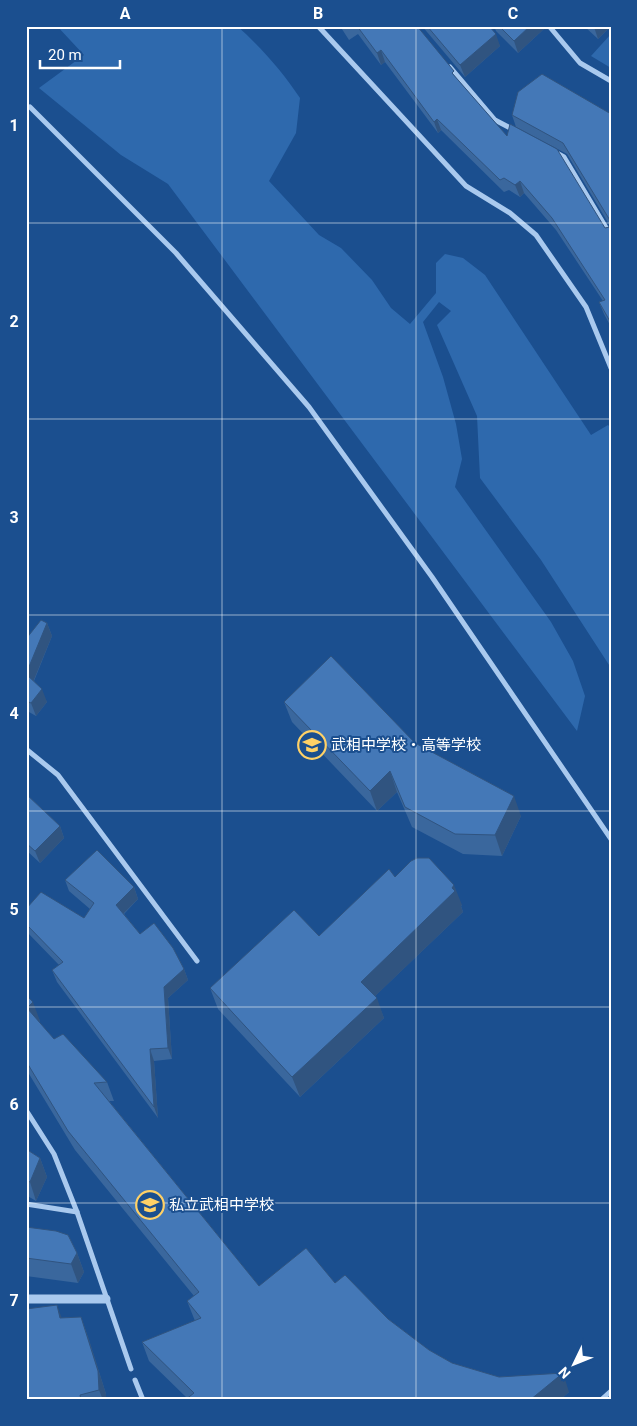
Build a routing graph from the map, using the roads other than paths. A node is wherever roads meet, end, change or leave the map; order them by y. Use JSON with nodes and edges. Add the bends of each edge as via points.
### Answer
{"nodes":[{"id":1,"x":318,"y":26,"type":"edge"},
{"id":2,"x":549,"y":26,"type":"edge"},
{"id":3,"x":446,"y":62,"type":"edge"},
{"id":4,"x":611,"y":81,"type":"edge"},
{"id":5,"x":30,"y":106,"type":"dead end"},
{"id":6,"x":521,"y":134,"type":"edge"},
{"id":7,"x":547,"y":148,"type":"edge"},
{"id":8,"x":611,"y":236,"type":"edge"},
{"id":9,"x":611,"y":368,"type":"edge"},
{"id":10,"x":26,"y":749,"type":"edge"},
{"id":11,"x":611,"y":839,"type":"edge"},
{"id":12,"x":197,"y":960,"type":"dead end"},
{"id":13,"x":26,"y":1110,"type":"edge"},
{"id":14,"x":26,"y":1204,"type":"edge"},
{"id":15,"x":78,"y":1212,"type":"junction"},
{"id":16,"x":26,"y":1299,"type":"edge"},
{"id":17,"x":106,"y":1299,"type":"junction"},
{"id":18,"x":131,"y":1369,"type":"dead end"},
{"id":19,"x":135,"y":1380,"type":"dead end"},
{"id":20,"x":611,"y":1391,"type":"edge"},
{"id":21,"x":143,"y":1400,"type":"edge"},
{"id":22,"x":601,"y":1400,"type":"edge"}],
"edges":[{"from":1,"to":9,"type":"street","via":[[466,186],[510,213],[536,235],[586,307]]},
{"from":2,"to":4,"type":"street","via":[[580,63]]},
{"from":3,"to":6,"type":"street","via":[[495,120]]},
{"from":5,"to":11,"type":"street","via":[[176,253],[309,407],[432,577]]},
{"from":7,"to":8,"type":"street","via":[[564,157]]},
{"from":10,"to":12,"type":"street","via":[[58,774]]},
{"from":13,"to":15,"type":"street","via":[[54,1154]]},
{"from":14,"to":15,"type":"street"},
{"from":15,"to":17,"type":"street"},
{"from":16,"to":17,"type":"street"},
{"from":17,"to":18,"type":"street"},
{"from":19,"to":21,"type":"street"},
{"from":20,"to":22,"type":"street"}]}
